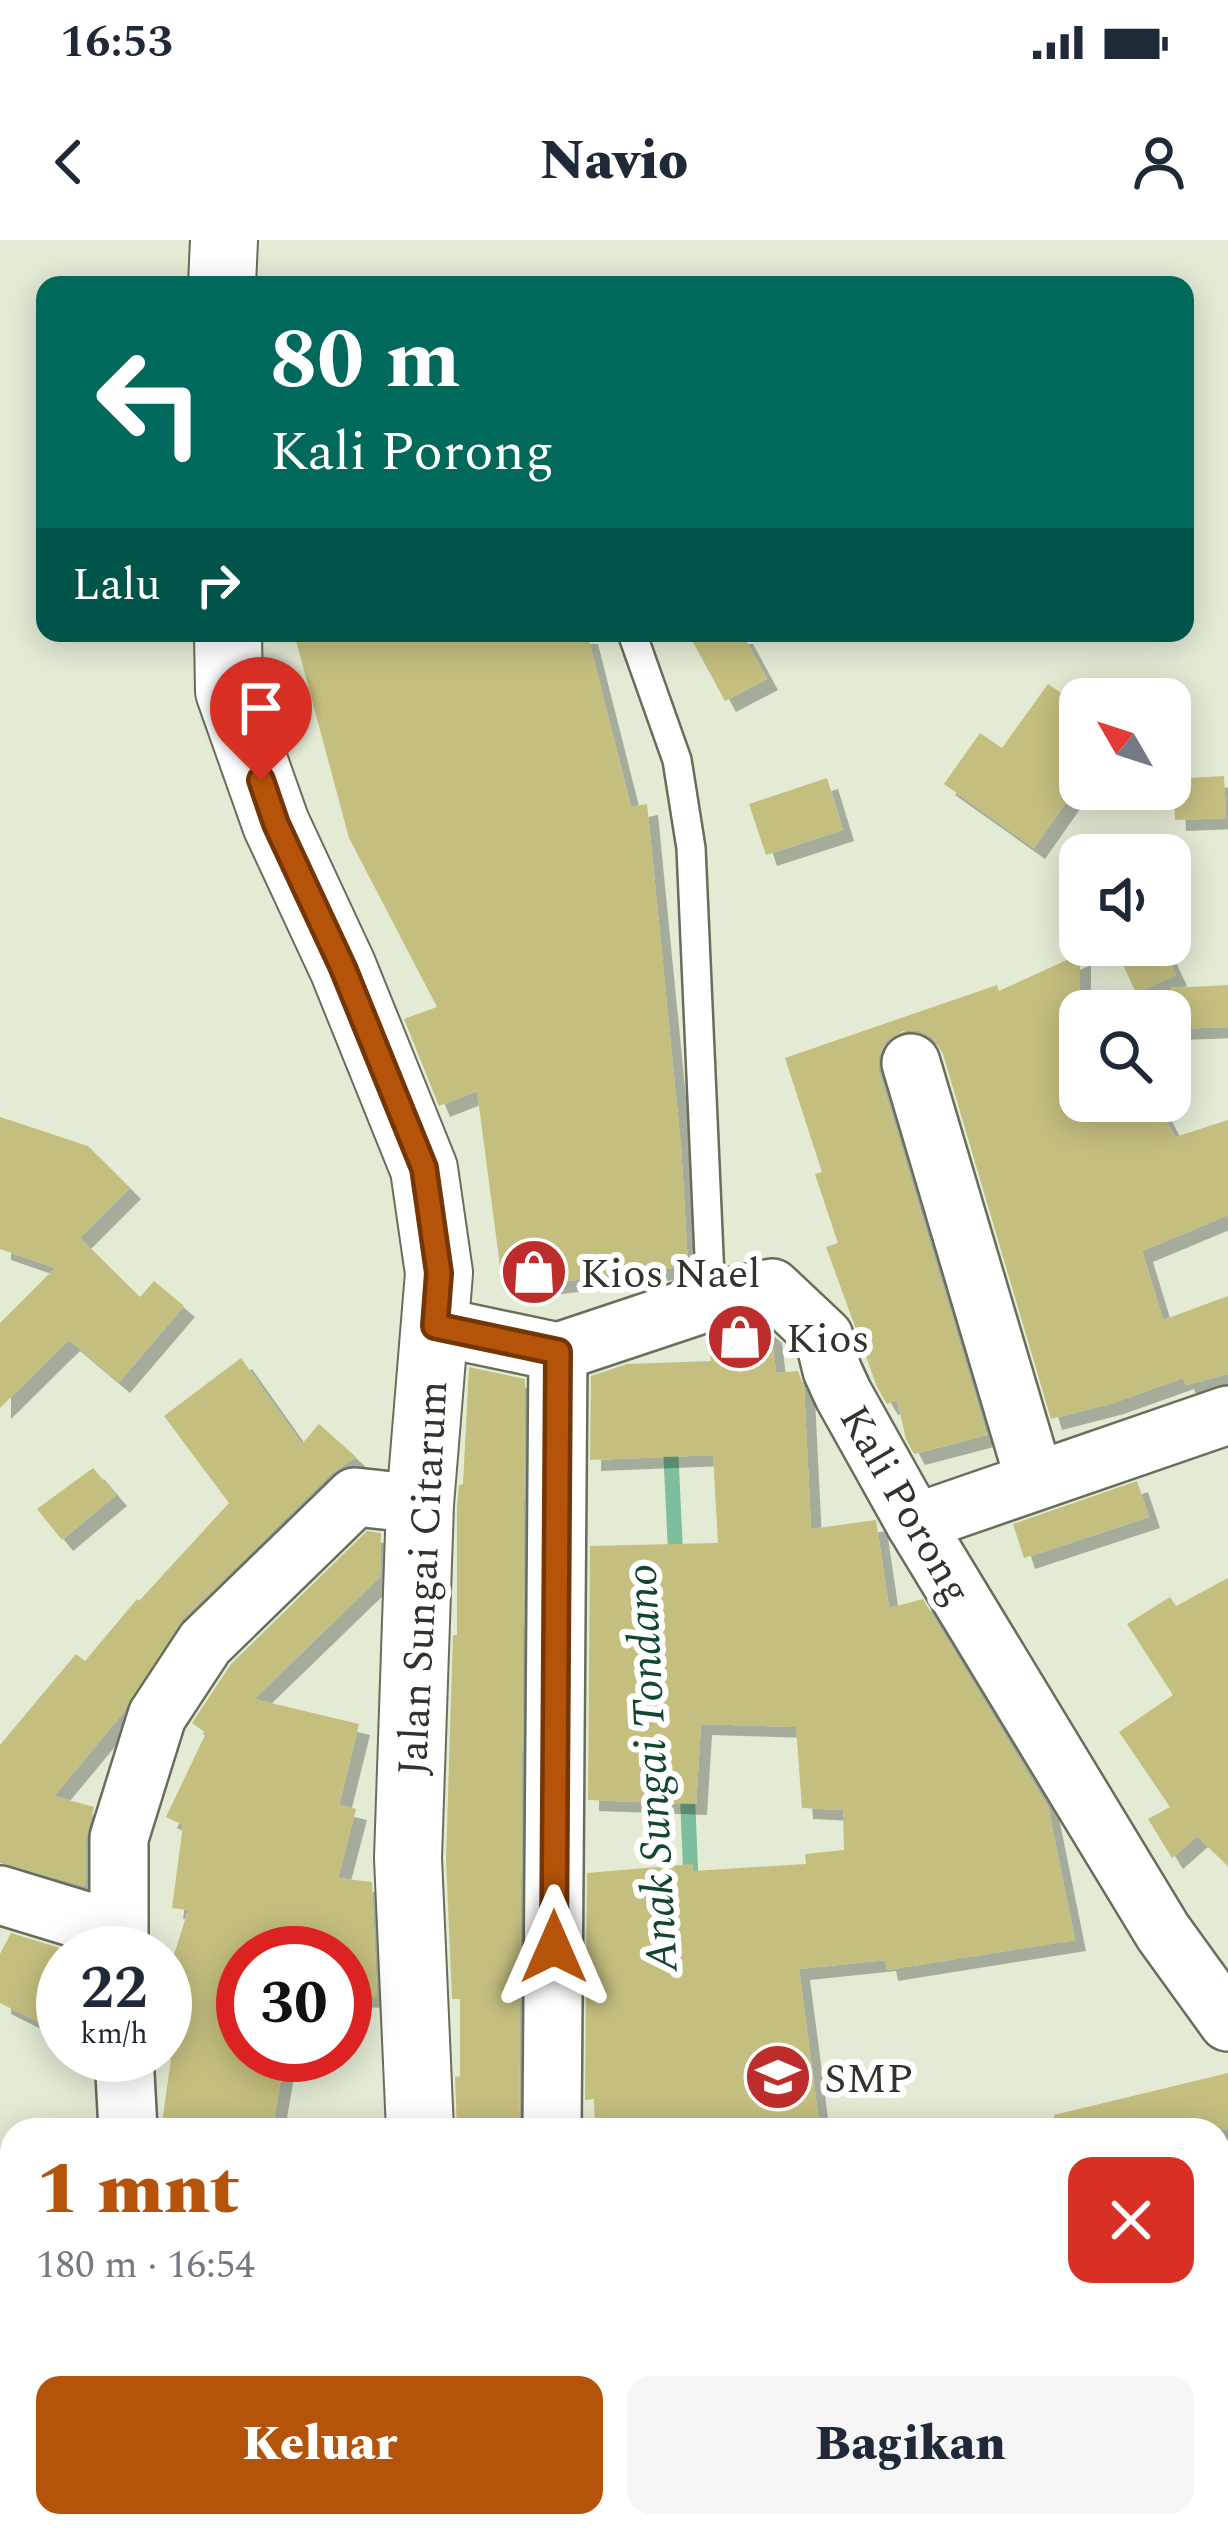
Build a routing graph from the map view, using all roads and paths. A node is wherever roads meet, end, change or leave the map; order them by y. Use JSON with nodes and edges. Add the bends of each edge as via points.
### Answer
{"nodes":[{"id":1,"x":224,"y":240,"type":"edge"},
{"id":2,"x":222,"y":276,"type":"edge"},
{"id":3,"x":228,"y":642,"type":"edge"},
{"id":4,"x":635,"y":642,"type":"edge"},
{"id":5,"x":911,"y":1063,"type":"dead end"},
{"id":6,"x":711,"y":1301,"type":"junction"},
{"id":7,"x":435,"y":1326,"type":"junction"},
{"id":8,"x":558,"y":1352,"type":"junction"},
{"id":9,"x":1228,"y":1415,"type":"edge"},
{"id":10,"x":1036,"y":1481,"type":"junction"},
{"id":11,"x":420,"y":1504,"type":"junction"},
{"id":12,"x":915,"y":1522,"type":"junction"},
{"id":13,"x":0,"y":1895,"type":"edge"},
{"id":14,"x":78,"y":1926,"type":"edge"},
{"id":15,"x":119,"y":1926,"type":"edge"},
{"id":16,"x":1228,"y":2022,"type":"edge"},
{"id":17,"x":125,"y":2082,"type":"edge"},
{"id":18,"x":127,"y":2118,"type":"edge"},
{"id":19,"x":419,"y":2118,"type":"edge"},
{"id":20,"x":552,"y":2118,"type":"edge"}],
"edges":[{"from":1,"to":2,"type":"street"},
{"from":3,"to":7,"type":"street","name":"Jalan Sungai Citarum","via":[[229,691],[276,824],[424,1168],[439,1273]]},
{"from":4,"to":6,"type":"lane","via":[[677,760],[691,848]]},
{"from":5,"to":10,"type":"street"},
{"from":6,"to":8,"type":"street","name":"Kali Porong"},
{"from":6,"to":12,"type":"street","name":"Kali Porong","via":[[772,1288],[809,1319]]},
{"from":7,"to":8,"type":"street"},
{"from":7,"to":11,"type":"street","name":"Jalan Sungai Citarum"},
{"from":8,"to":20,"type":"street"},
{"from":9,"to":10,"type":"street"},
{"from":10,"to":12,"type":"street"},
{"from":11,"to":15,"type":"street","via":[[355,1496],[205,1642],[157,1716],[119,1838]]},
{"from":11,"to":19,"type":"street","name":"Jalan Sungai Citarum","via":[[408,1858]]},
{"from":12,"to":16,"type":"street","name":"Kali Porong","via":[[1163,1932]]},
{"from":13,"to":14,"type":"street"},
{"from":17,"to":18,"type":"street"}]}
